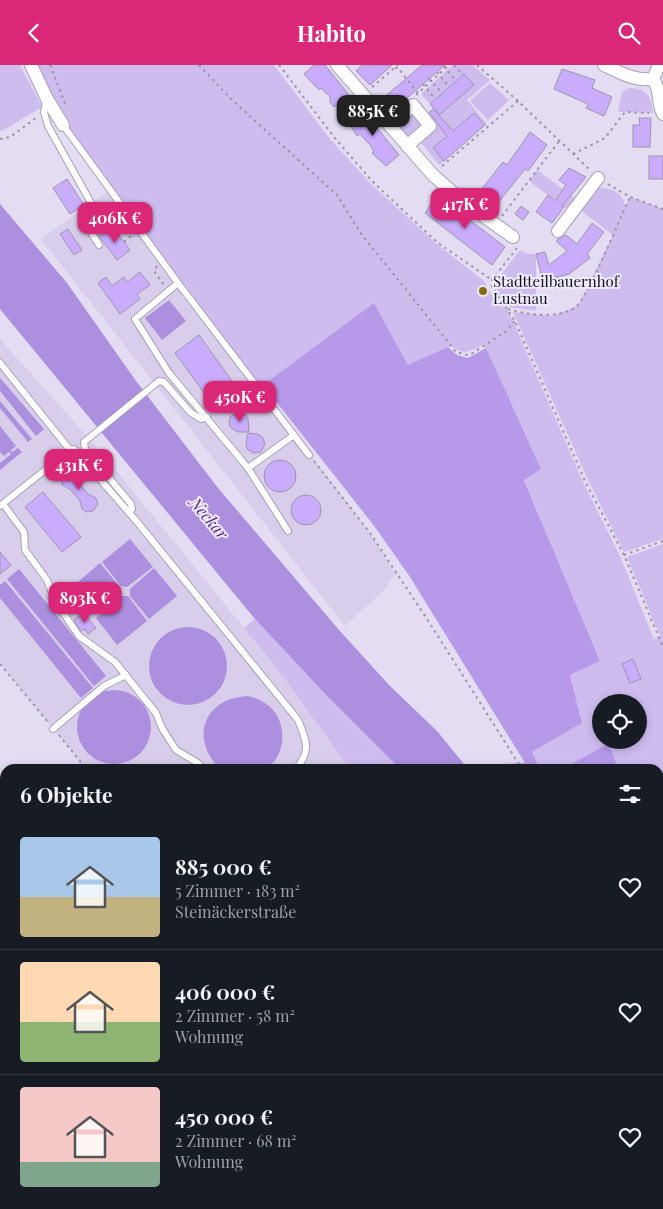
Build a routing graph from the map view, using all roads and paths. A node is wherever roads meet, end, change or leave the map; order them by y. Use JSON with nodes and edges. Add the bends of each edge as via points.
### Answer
{"nodes":[{"id":1,"x":31,"y":65,"type":"edge"},
{"id":2,"x":50,"y":65,"type":"edge"},
{"id":3,"x":199,"y":65,"type":"edge"},
{"id":4,"x":279,"y":65,"type":"edge"},
{"id":5,"x":337,"y":65,"type":"edge"},
{"id":6,"x":398,"y":65,"type":"edge"},
{"id":7,"x":449,"y":65,"type":"edge"},
{"id":8,"x":454,"y":65,"type":"edge"},
{"id":9,"x":477,"y":65,"type":"edge"},
{"id":10,"x":604,"y":65,"type":"edge"},
{"id":11,"x":659,"y":65,"type":"edge"},
{"id":12,"x":444,"y":67,"type":"junction"},
{"id":13,"x":395,"y":68,"type":"junction"},
{"id":14,"x":438,"y":73,"type":"junction"},
{"id":15,"x":463,"y":75,"type":"dead end"},
{"id":16,"x":653,"y":79,"type":"junction"},
{"id":17,"x":430,"y":80,"type":"junction"},
{"id":18,"x":456,"y":81,"type":"dead end"},
{"id":19,"x":424,"y":85,"type":"junction"},
{"id":20,"x":449,"y":87,"type":"dead end"},
{"id":21,"x":442,"y":93,"type":"dead end"},
{"id":22,"x":363,"y":96,"type":"junction"},
{"id":23,"x":47,"y":99,"type":"junction"},
{"id":24,"x":435,"y":99,"type":"dead end"},
{"id":25,"x":518,"y":101,"type":"junction"},
{"id":26,"x":44,"y":112,"type":"junction"},
{"id":27,"x":662,"y":113,"type":"edge"},
{"id":28,"x":63,"y":125,"type":"junction"},
{"id":29,"x":390,"y":126,"type":"junction"},
{"id":30,"x":0,"y":139,"type":"edge"},
{"id":31,"x":560,"y":140,"type":"junction"},
{"id":32,"x":407,"y":146,"type":"junction"},
{"id":33,"x":572,"y":154,"type":"junction"},
{"id":34,"x":432,"y":174,"type":"junction"},
{"id":35,"x":598,"y":178,"type":"junction"},
{"id":36,"x":630,"y":197,"type":"junction"},
{"id":37,"x":663,"y":209,"type":"edge"},
{"id":38,"x":496,"y":225,"type":"junction"},
{"id":39,"x":139,"y":230,"type":"junction"},
{"id":40,"x":558,"y":231,"type":"dead end"},
{"id":41,"x":516,"y":241,"type":"joint"},
{"id":42,"x":124,"y":242,"type":"dead end"},
{"id":43,"x":99,"y":245,"type":"dead end"},
{"id":44,"x":162,"y":261,"type":"junction"},
{"id":45,"x":492,"y":280,"type":"junction"},
{"id":46,"x":178,"y":283,"type":"junction"},
{"id":47,"x":168,"y":291,"type":"junction"},
{"id":48,"x":507,"y":308,"type":"junction"},
{"id":49,"x":515,"y":321,"type":"junction"},
{"id":50,"x":0,"y":363,"type":"edge"},
{"id":51,"x":207,"y":417,"type":"junction"},
{"id":52,"x":294,"y":435,"type":"junction"},
{"id":53,"x":70,"y":450,"type":"junction"},
{"id":54,"x":309,"y":455,"type":"joint"},
{"id":55,"x":248,"y":468,"type":"junction"},
{"id":56,"x":1,"y":505,"type":"edge"},
{"id":57,"x":129,"y":513,"type":"junction"},
{"id":58,"x":288,"y":531,"type":"dead end"},
{"id":59,"x":663,"y":541,"type":"edge"},
{"id":60,"x":624,"y":555,"type":"junction"},
{"id":61,"x":663,"y":647,"type":"edge"},
{"id":62,"x":0,"y":664,"type":"edge"},
{"id":63,"x":126,"y":675,"type":"junction"},
{"id":64,"x":54,"y":729,"type":"junction"},
{"id":65,"x":82,"y":764,"type":"edge"},
{"id":66,"x":199,"y":764,"type":"edge"},
{"id":67,"x":300,"y":764,"type":"edge"},
{"id":68,"x":519,"y":764,"type":"edge"}],
"edges":[{"from":1,"to":23,"type":"street"},
{"from":2,"to":28,"type":"path","via":[[66,108]]},
{"from":3,"to":49,"type":"path","via":[[232,100],[337,195],[362,235],[456,352],[473,353]]},
{"from":4,"to":45,"type":"path","via":[[372,181],[438,243]]},
{"from":5,"to":22,"type":"street"},
{"from":6,"to":13,"type":"path"},
{"from":7,"to":12,"type":"path"},
{"from":8,"to":15,"type":"path"},
{"from":9,"to":25,"type":"path"},
{"from":10,"to":16,"type":"street","via":[[634,79]]},
{"from":11,"to":16,"type":"street"},
{"from":12,"to":14,"type":"path"},
{"from":12,"to":18,"type":"path"},
{"from":13,"to":19,"type":"path","via":[[419,92]]},
{"from":13,"to":22,"type":"path"},
{"from":14,"to":17,"type":"path"},
{"from":14,"to":20,"type":"path"},
{"from":16,"to":27,"type":"street"},
{"from":17,"to":19,"type":"path"},
{"from":17,"to":21,"type":"path"},
{"from":19,"to":24,"type":"path"},
{"from":22,"to":29,"type":"street"},
{"from":23,"to":26,"type":"lane"},
{"from":23,"to":28,"type":"street"},
{"from":25,"to":31,"type":"path"},
{"from":25,"to":34,"type":"path"},
{"from":26,"to":30,"type":"path","via":[[10,137]]},
{"from":26,"to":43,"type":"lane","via":[[48,126],[91,203],[89,229]]},
{"from":27,"to":33,"type":"path","via":[[625,112],[605,138]]},
{"from":28,"to":39,"type":"lane"},
{"from":29,"to":32,"type":"street"},
{"from":29,"to":32,"type":"street","via":[[413,105],[430,126]]},
{"from":31,"to":33,"type":"path"},
{"from":31,"to":38,"type":"path"},
{"from":32,"to":34,"type":"street"},
{"from":33,"to":35,"type":"path"},
{"from":34,"to":38,"type":"street"},
{"from":35,"to":36,"type":"path"},
{"from":35,"to":40,"type":"street"},
{"from":36,"to":37,"type":"path"},
{"from":36,"to":48,"type":"path","via":[[578,306],[564,313],[535,313]]},
{"from":38,"to":41,"type":"street"},
{"from":39,"to":42,"type":"path"},
{"from":39,"to":44,"type":"lane"},
{"from":41,"to":45,"type":"path"},
{"from":44,"to":46,"type":"lane"},
{"from":44,"to":47,"type":"path","via":[[154,271]]},
{"from":45,"to":48,"type":"path","via":[[492,287]]},
{"from":46,"to":47,"type":"lane"},
{"from":46,"to":52,"type":"lane"},
{"from":47,"to":51,"type":"lane","via":[[134,319],[169,373]]},
{"from":48,"to":49,"type":"path"},
{"from":49,"to":60,"type":"path","via":[[585,481]]},
{"from":50,"to":53,"type":"lane"},
{"from":51,"to":55,"type":"lane"},
{"from":51,"to":57,"type":"lane","via":[[200,419],[190,412],[164,382],[159,381],[84,442],[83,445],[131,503]]},
{"from":52,"to":54,"type":"lane"},
{"from":52,"to":55,"type":"lane"},
{"from":53,"to":56,"type":"lane"},
{"from":53,"to":57,"type":"lane","via":[[74,449]]},
{"from":54,"to":68,"type":"path","via":[[370,533]]},
{"from":55,"to":58,"type":"lane"},
{"from":56,"to":63,"type":"lane","via":[[24,532],[25,550],[79,636],[115,662]]},
{"from":57,"to":67,"type":"lane","via":[[298,720],[306,738],[306,757]]},
{"from":59,"to":60,"type":"path"},
{"from":60,"to":61,"type":"path"},
{"from":62,"to":64,"type":"path"},
{"from":63,"to":64,"type":"lane","via":[[104,686]]},
{"from":63,"to":66,"type":"lane","via":[[156,713],[176,750]]},
{"from":64,"to":65,"type":"path"}]}
